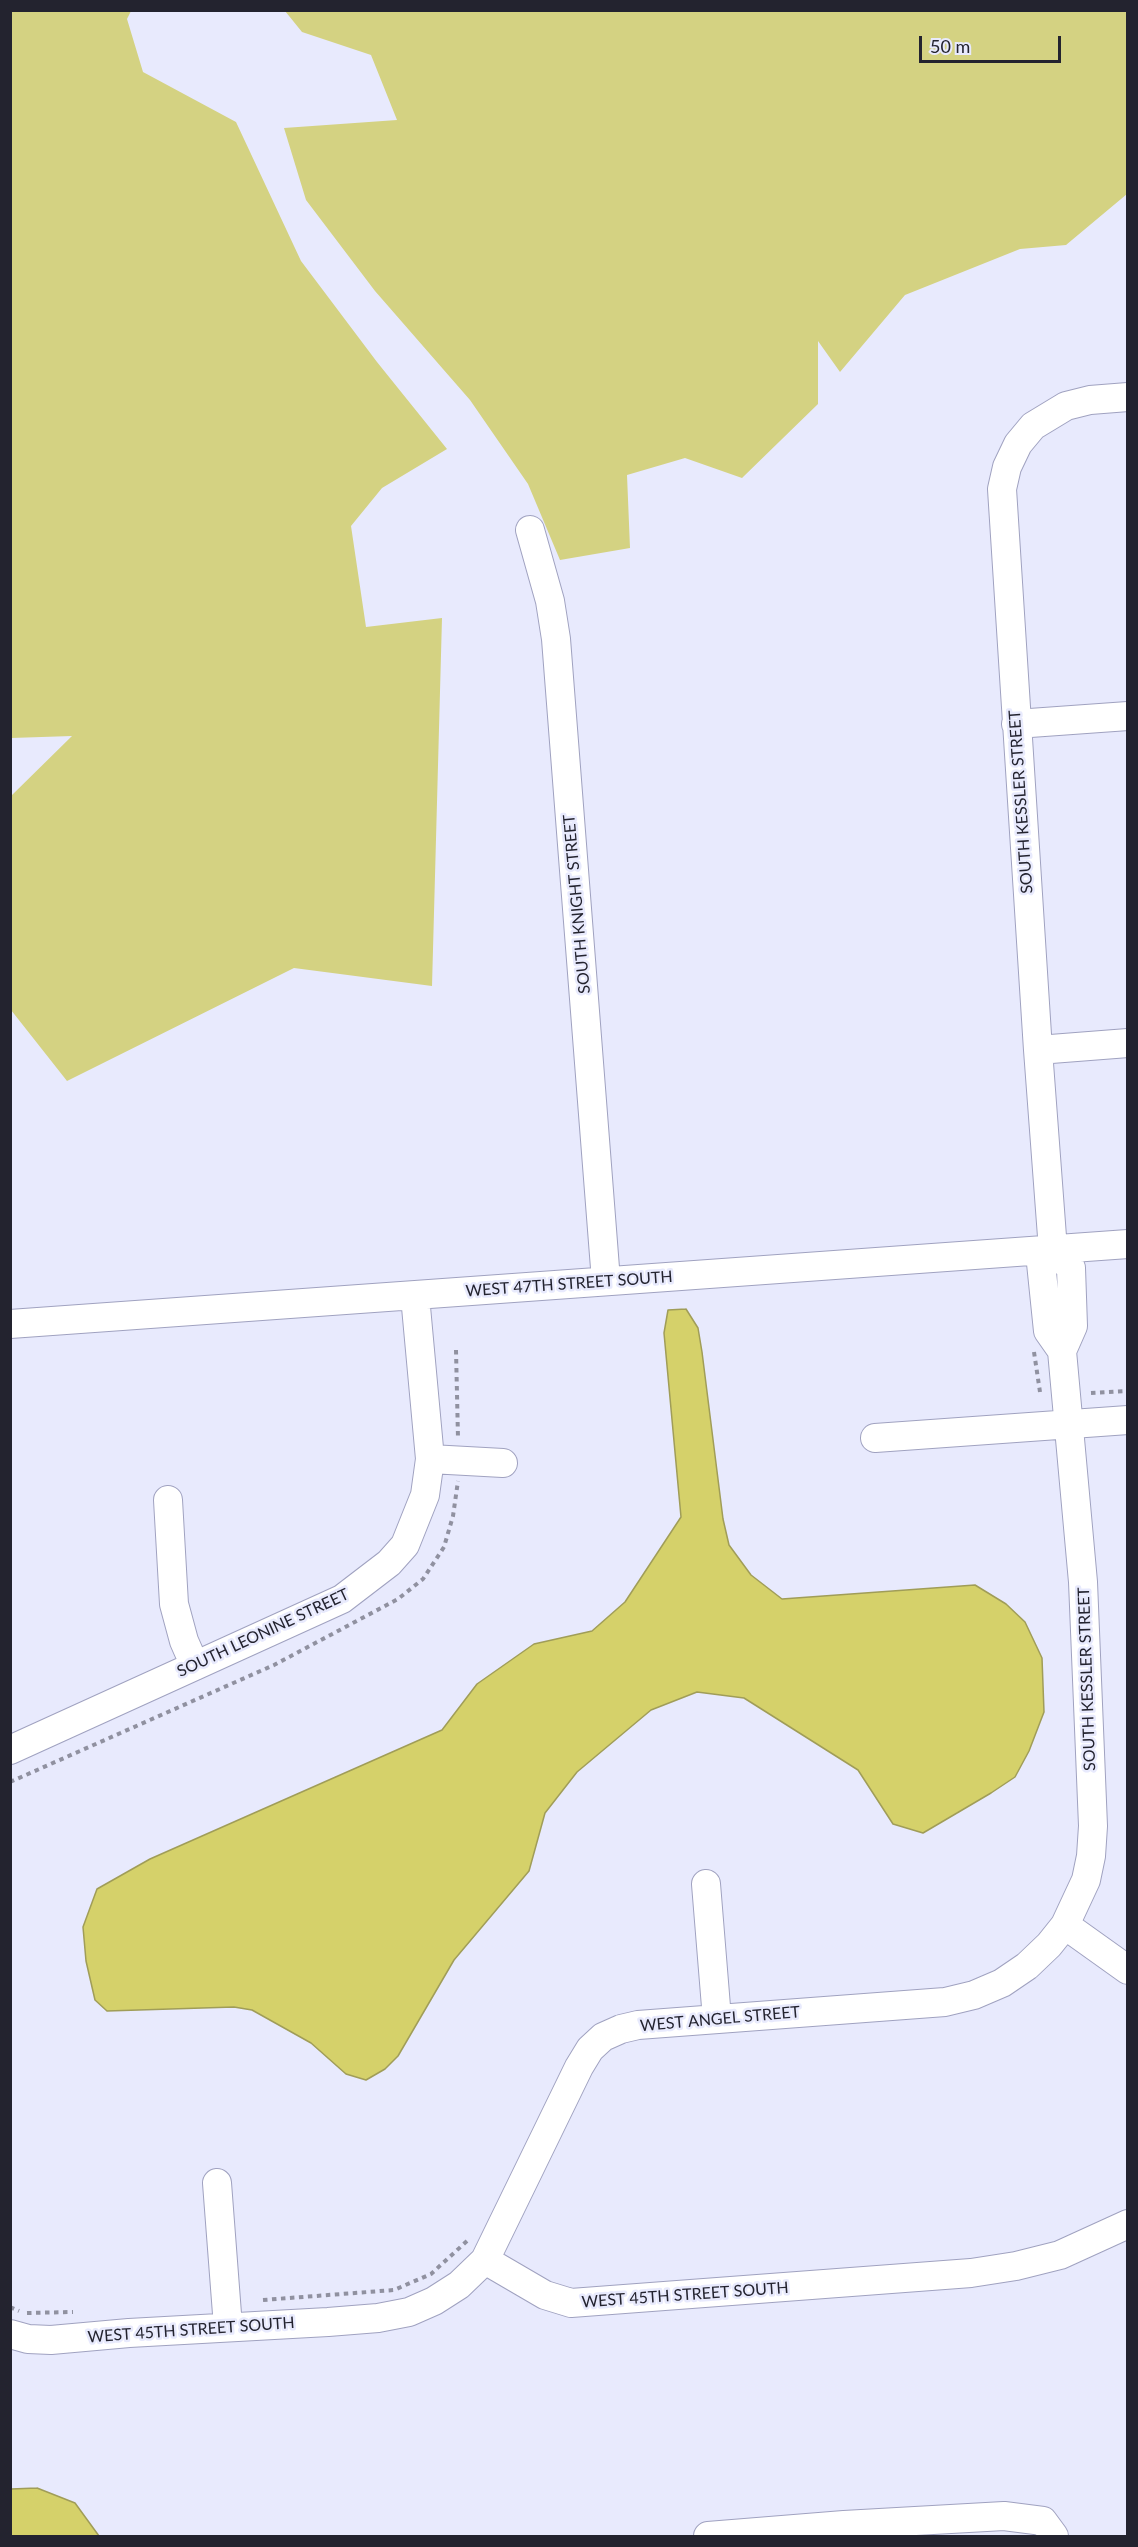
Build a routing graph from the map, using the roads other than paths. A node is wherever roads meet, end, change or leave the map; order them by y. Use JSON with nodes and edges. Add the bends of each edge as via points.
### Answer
{"nodes":[{"id":1,"x":1128,"y":397,"type":"edge"},
{"id":2,"x":530,"y":530,"type":"dead end"},
{"id":3,"x":1128,"y":716,"type":"edge"},
{"id":4,"x":1016,"y":724,"type":"junction"},
{"id":5,"x":1128,"y":1043,"type":"edge"},
{"id":6,"x":1038,"y":1050,"type":"junction"},
{"id":7,"x":1128,"y":1244,"type":"edge"},
{"id":8,"x":1053,"y":1250,"type":"junction"},
{"id":9,"x":606,"y":1281,"type":"junction"},
{"id":10,"x":415,"y":1296,"type":"junction"},
{"id":11,"x":10,"y":1324,"type":"edge"},
{"id":12,"x":1128,"y":1420,"type":"edge"},
{"id":13,"x":1069,"y":1425,"type":"junction"},
{"id":14,"x":875,"y":1438,"type":"dead end"},
{"id":15,"x":430,"y":1459,"type":"junction"},
{"id":16,"x":503,"y":1463,"type":"dead end"},
{"id":17,"x":168,"y":1500,"type":"dead end"},
{"id":18,"x":195,"y":1666,"type":"junction"},
{"id":19,"x":10,"y":1750,"type":"edge"},
{"id":20,"x":706,"y":1884,"type":"dead end"},
{"id":21,"x":1065,"y":1925,"type":"junction"},
{"id":22,"x":1128,"y":1970,"type":"edge"},
{"id":23,"x":717,"y":2019,"type":"junction"},
{"id":24,"x":217,"y":2183,"type":"dead end"},
{"id":25,"x":1128,"y":2224,"type":"edge"},
{"id":26,"x":485,"y":2260,"type":"junction"},
{"id":27,"x":228,"y":2327,"type":"junction"},
{"id":28,"x":10,"y":2334,"type":"edge"},
{"id":29,"x":708,"y":2536,"type":"edge"},
{"id":30,"x":1054,"y":2536,"type":"edge"}],
"edges":[{"from":1,"to":4,"type":"street","name":"SOUTH KESSLER STREET","via":[[1066,406],[1033,426],[1007,466],[1002,489]]},
{"from":2,"to":9,"type":"street","name":"SOUTH KNIGHT STREET","via":[[556,639]]},
{"from":3,"to":4,"type":"street"},
{"from":4,"to":6,"type":"street","name":"SOUTH KESSLER STREET"},
{"from":5,"to":6,"type":"street"},
{"from":6,"to":8,"type":"street","name":"SOUTH KESSLER STREET"},
{"from":7,"to":8,"type":"street","name":"WEST 47TH STREET SOUTH"},
{"from":8,"to":9,"type":"street","name":"WEST 47TH STREET SOUTH"},
{"from":8,"to":13,"type":"street","name":"SOUTH KESSLER STREET","via":[[1041,1263],[1048,1331],[1062,1351]]},
{"from":9,"to":10,"type":"street","name":"WEST 47TH STREET SOUTH"},
{"from":10,"to":11,"type":"street","name":"WEST 47TH STREET SOUTH"},
{"from":10,"to":15,"type":"street","name":"SOUTH LEONINE STREET"},
{"from":12,"to":13,"type":"street"},
{"from":13,"to":14,"type":"street"},
{"from":13,"to":21,"type":"street","name":"SOUTH KESSLER STREET","via":[[1083,1582],[1093,1826],[1086,1880]]},
{"from":15,"to":16,"type":"street"},
{"from":15,"to":18,"type":"street","name":"SOUTH LEONINE STREET","via":[[419,1515],[405,1545],[389,1563],[342,1599]]},
{"from":17,"to":18,"type":"street","via":[[174,1604]]},
{"from":18,"to":19,"type":"street","name":"SOUTH LEONINE STREET"},
{"from":20,"to":23,"type":"street"},
{"from":21,"to":22,"type":"street"},
{"from":21,"to":23,"type":"street","name":"WEST ANGEL STREET","via":[[1027,1966],[974,1995],[945,2001]]},
{"from":23,"to":26,"type":"street","name":"WEST ANGEL STREET","via":[[621,2029],[603,2037],[590,2049]]},
{"from":24,"to":27,"type":"street"},
{"from":25,"to":26,"type":"street","name":"WEST 45TH STREET SOUTH","via":[[1060,2255],[982,2271],[571,2303],[536,2290]]},
{"from":26,"to":27,"type":"street","name":"WEST 45TH STREET SOUTH","via":[[459,2285],[409,2312],[378,2318]]},
{"from":27,"to":28,"type":"street","name":"WEST 45TH STREET SOUTH","via":[[51,2340]]},
{"from":29,"to":30,"type":"street","via":[[1004,2516],[1043,2521]]}]}
